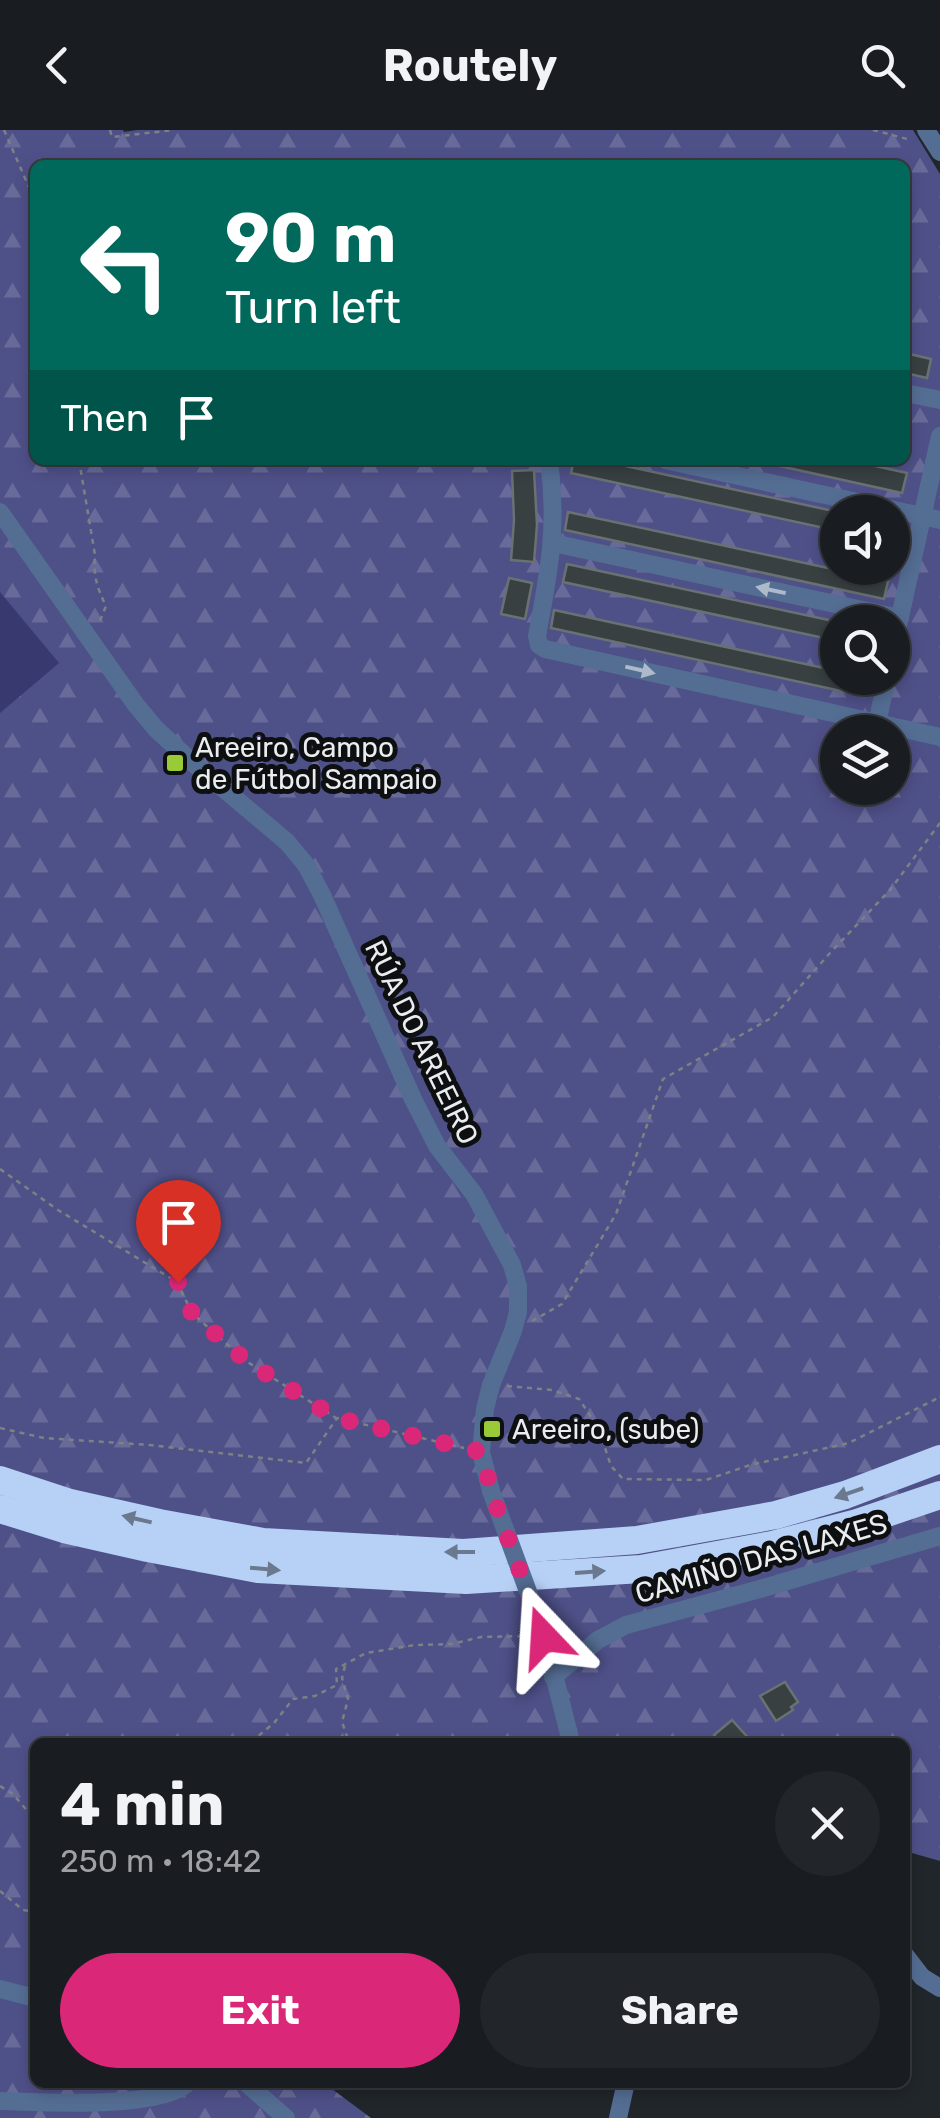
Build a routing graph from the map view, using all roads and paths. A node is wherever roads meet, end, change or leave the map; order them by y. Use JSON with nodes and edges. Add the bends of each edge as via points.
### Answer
{"nodes":[{"id":1,"x":4,"y":130,"type":"edge"},
{"id":2,"x":110,"y":130,"type":"edge"},
{"id":3,"x":174,"y":130,"type":"edge"},
{"id":4,"x":873,"y":130,"type":"edge"},
{"id":5,"x":926,"y":130,"type":"edge"},
{"id":6,"x":939,"y":149,"type":"edge"},
{"id":7,"x":30,"y":190,"type":"edge"},
{"id":8,"x":910,"y":394,"type":"edge"},
{"id":9,"x":940,"y":400,"type":"edge"},
{"id":10,"x":940,"y":436,"type":"edge"},
{"id":11,"x":80,"y":465,"type":"edge"},
{"id":12,"x":549,"y":465,"type":"edge"},
{"id":13,"x":689,"y":465,"type":"edge"},
{"id":14,"x":0,"y":512,"type":"edge"},
{"id":15,"x":931,"y":518,"type":"edge"},
{"id":16,"x":553,"y":542,"type":"junction"},
{"id":17,"x":841,"y":605,"type":"edge"},
{"id":18,"x":904,"y":605,"type":"edge"},
{"id":19,"x":88,"y":637,"type":"junction"},
{"id":20,"x":842,"y":715,"type":"edge"},
{"id":21,"x":910,"y":730,"type":"edge"},
{"id":22,"x":940,"y":737,"type":"edge"},
{"id":23,"x":940,"y":825,"type":"edge"},
{"id":24,"x":0,"y":1169,"type":"edge"},
{"id":25,"x":513,"y":1331,"type":"junction"},
{"id":26,"x":490,"y":1384,"type":"junction"},
{"id":27,"x":940,"y":1397,"type":"edge"},
{"id":28,"x":336,"y":1418,"type":"junction"},
{"id":29,"x":0,"y":1428,"type":"edge"},
{"id":30,"x":482,"y":1452,"type":"junction"},
{"id":31,"x":940,"y":1459,"type":"edge"},
{"id":32,"x":0,"y":1480,"type":"edge"},
{"id":33,"x":940,"y":1495,"type":"edge"},
{"id":34,"x":0,"y":1509,"type":"edge"},
{"id":35,"x":940,"y":1536,"type":"edge"},
{"id":36,"x":544,"y":1636,"type":"junction"},
{"id":37,"x":346,"y":1664,"type":"junction"},
{"id":38,"x":553,"y":1677,"type":"junction"},
{"id":39,"x":256,"y":1738,"type":"edge"},
{"id":40,"x":348,"y":1738,"type":"edge"},
{"id":41,"x":569,"y":1738,"type":"edge"},
{"id":42,"x":0,"y":1786,"type":"edge"},
{"id":43,"x":30,"y":1814,"type":"edge"},
{"id":44,"x":0,"y":1891,"type":"edge"},
{"id":45,"x":30,"y":1911,"type":"edge"},
{"id":46,"x":910,"y":1962,"type":"edge"},
{"id":47,"x":940,"y":1988,"type":"edge"},
{"id":48,"x":0,"y":1989,"type":"edge"},
{"id":49,"x":30,"y":1997,"type":"edge"},
{"id":50,"x":184,"y":2088,"type":"edge"},
{"id":51,"x":252,"y":2088,"type":"edge"},
{"id":52,"x":625,"y":2088,"type":"edge"},
{"id":53,"x":0,"y":2101,"type":"edge"},
{"id":54,"x":286,"y":2118,"type":"edge"},
{"id":55,"x":618,"y":2118,"type":"edge"}],
"edges":[{"from":1,"to":7,"type":"path"},
{"from":2,"to":3,"type":"path","via":[[112,137]]},
{"from":4,"to":6,"type":"path"},
{"from":5,"to":6,"type":"street"},
{"from":8,"to":9,"type":"street"},
{"from":10,"to":15,"type":"street"},
{"from":11,"to":19,"type":"path","via":[[97,588],[106,606]]},
{"from":12,"to":16,"type":"street"},
{"from":13,"to":15,"type":"street"},
{"from":14,"to":19,"type":"street","name":"RÚA DO AREEIRO"},
{"from":15,"to":18,"type":"street"},
{"from":17,"to":16,"type":"street","one_way":true},
{"from":16,"to":20,"type":"street","one_way":true,"via":[[538,636],[545,649]]},
{"from":19,"to":25,"type":"street","name":"RÚA DO AREEIRO","via":[[156,729],[306,865],[437,1146],[474,1194],[512,1265],[518,1286]]},
{"from":21,"to":22,"type":"street"},
{"from":23,"to":25,"type":"path","via":[[774,1017],[664,1080],[616,1214],[562,1304]]},
{"from":24,"to":28,"type":"path","via":[[178,1282],[192,1313],[246,1361]]},
{"from":25,"to":26,"type":"street","name":"RÚA DO AREEIRO"},
{"from":26,"to":27,"type":"path","via":[[580,1399],[612,1466],[623,1479],[641,1480],[706,1480],[849,1443]]},
{"from":26,"to":30,"type":"street","name":"RÚA DO AREEIRO"},
{"from":28,"to":29,"type":"path","via":[[306,1463]]},
{"from":28,"to":30,"type":"path"},
{"from":30,"to":36,"type":"street","name":"RÚA DO AREEIRO","bridge":true},
{"from":31,"to":32,"type":"highway","one_way":true,"via":[[776,1515],[637,1540],[463,1554],[262,1542],[70,1504]]},
{"from":34,"to":33,"type":"highway","one_way":true,"via":[[81,1533],[258,1569],[466,1580],[640,1569],[772,1545]]},
{"from":35,"to":38,"type":"street","name":"CAMIÑO DAS LAXES","via":[[626,1624]]},
{"from":36,"to":37,"type":"path","via":[[415,1645]]},
{"from":36,"to":38,"type":"street","name":"RÚA DO AREEIRO"},
{"from":37,"to":39,"type":"path","via":[[336,1669],[337,1685],[292,1699]]},
{"from":37,"to":40,"type":"path","via":[[342,1722]]},
{"from":38,"to":41,"type":"street","name":"RÚA DO AREEIRO"},
{"from":42,"to":43,"type":"path"},
{"from":44,"to":45,"type":"path"},
{"from":46,"to":47,"type":"street"},
{"from":48,"to":49,"type":"street"},
{"from":50,"to":53,"type":"street","via":[[136,2101]]},
{"from":51,"to":54,"type":"street"},
{"from":52,"to":55,"type":"street"}]}
